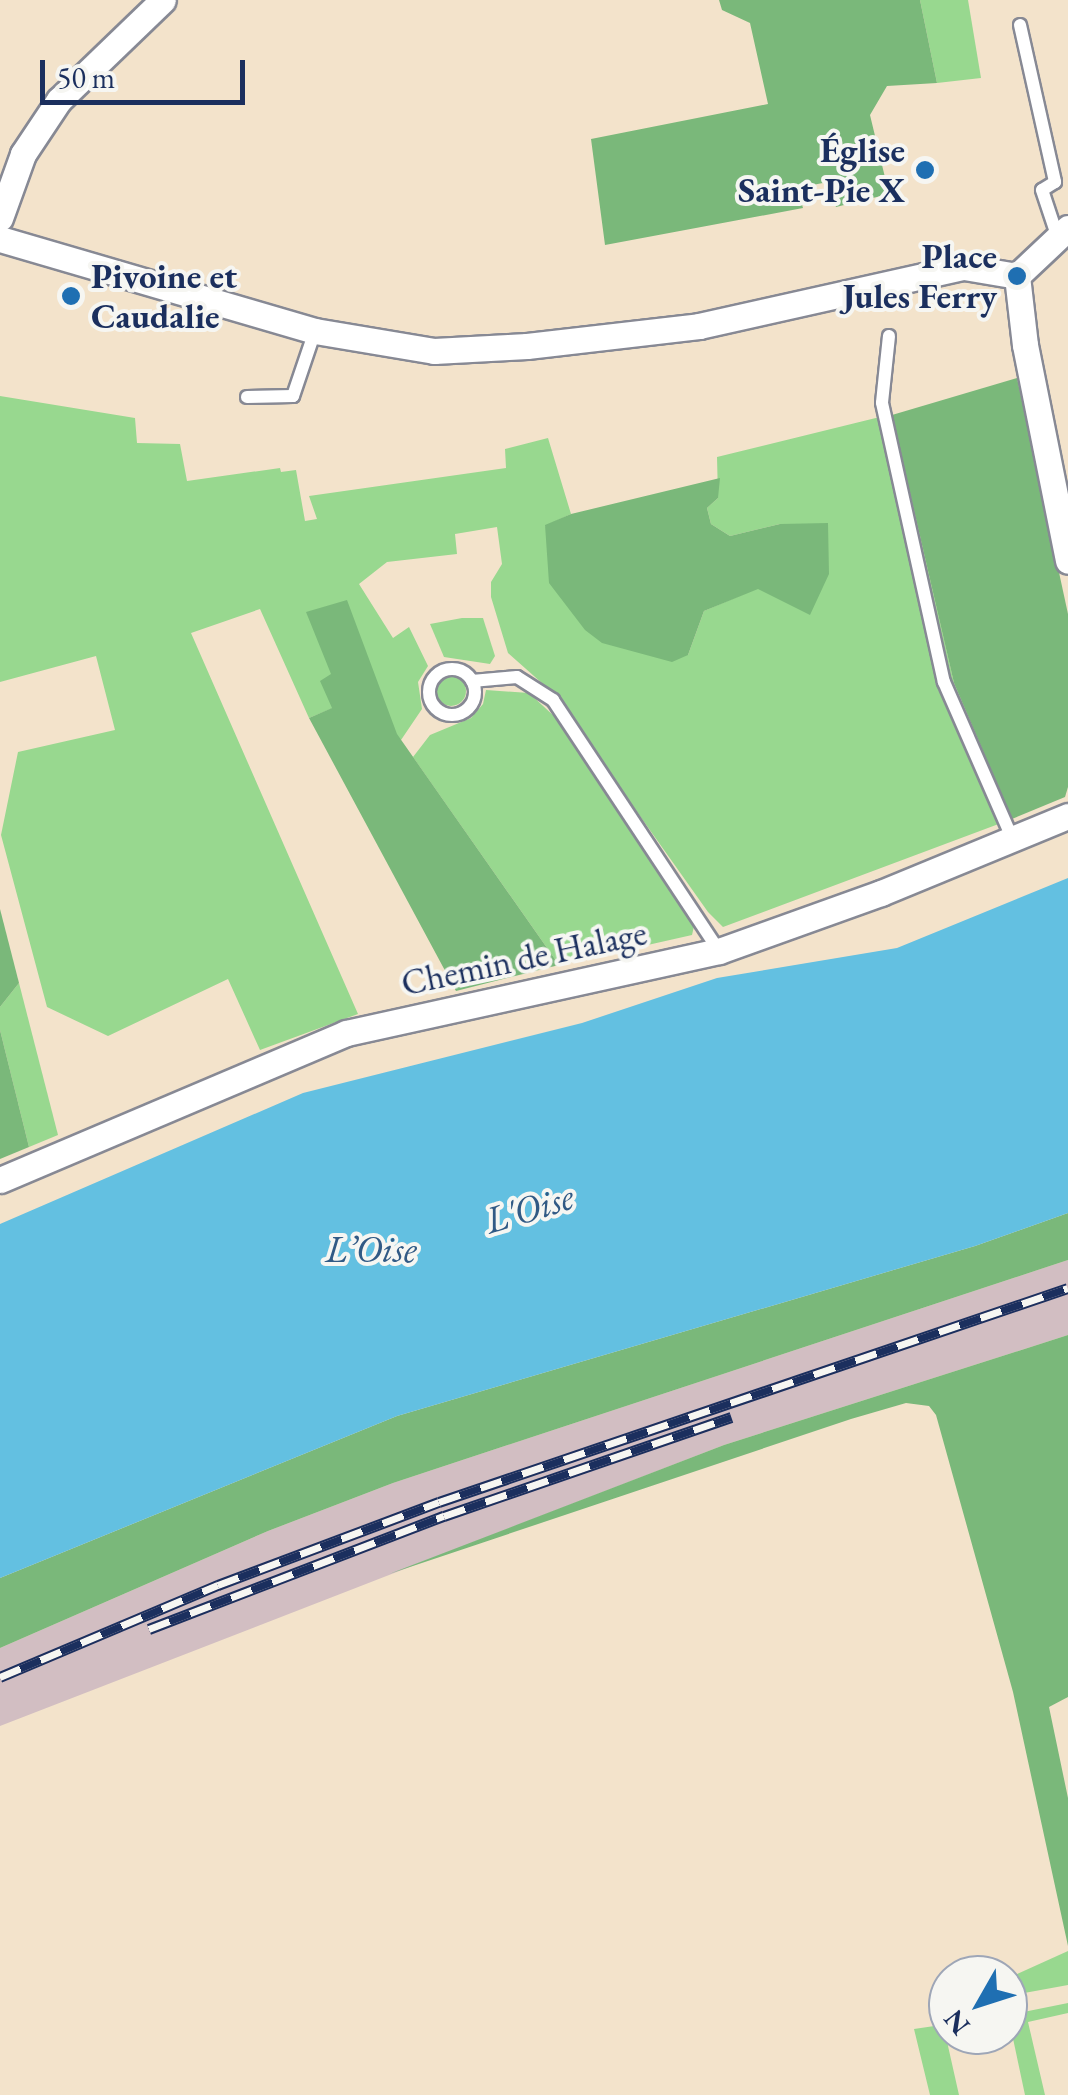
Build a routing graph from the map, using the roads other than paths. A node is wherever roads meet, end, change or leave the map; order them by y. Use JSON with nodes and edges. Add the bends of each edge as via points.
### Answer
{"nodes":[{"id":1,"x":164,"y":0,"type":"edge"},
{"id":2,"x":1020,"y":25,"type":"dead end"},
{"id":3,"x":0,"y":218,"type":"edge"},
{"id":4,"x":1063,"y":232,"type":"edge"},
{"id":5,"x":0,"y":239,"type":"edge"},
{"id":6,"x":1017,"y":276,"type":"junction"},
{"id":7,"x":315,"y":331,"type":"junction"},
{"id":8,"x":890,"y":336,"type":"dead end"},
{"id":9,"x":248,"y":397,"type":"dead end"},
{"id":10,"x":1068,"y":560,"type":"edge"},
{"id":11,"x":472,"y":681,"type":"dead end"},
{"id":12,"x":1068,"y":816,"type":"edge"},
{"id":13,"x":1012,"y":840,"type":"junction"},
{"id":14,"x":719,"y":951,"type":"junction"},
{"id":15,"x":0,"y":1180,"type":"edge"}],
"edges":[{"from":1,"to":3,"type":"street","via":[[59,100],[23,154]]},
{"from":2,"to":4,"type":"lane","via":[[1055,182],[1042,190]]},
{"from":4,"to":6,"type":"street"},
{"from":5,"to":7,"type":"street"},
{"from":6,"to":7,"type":"street","via":[[964,268],[700,326],[527,346],[434,351]]},
{"from":6,"to":10,"type":"street"},
{"from":7,"to":9,"type":"lane","via":[[292,396]]},
{"from":8,"to":13,"type":"lane","via":[[882,403],[944,682]]},
{"from":11,"to":14,"type":"lane","via":[[517,677],[553,700]]},
{"from":12,"to":13,"type":"street","name":"Chemin de Halage"},
{"from":13,"to":14,"type":"street","name":"Chemin de Halage"},
{"from":14,"to":15,"type":"street","name":"Chemin de Halage","via":[[346,1033]]}]}
